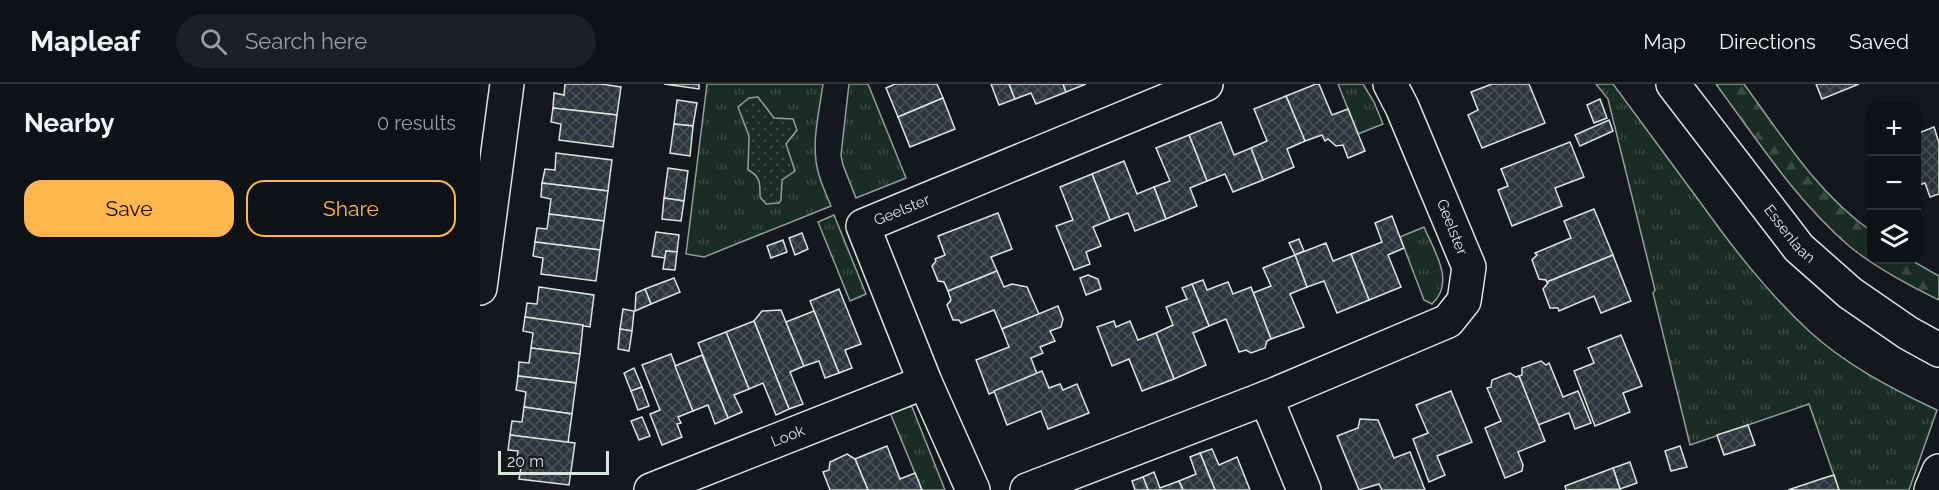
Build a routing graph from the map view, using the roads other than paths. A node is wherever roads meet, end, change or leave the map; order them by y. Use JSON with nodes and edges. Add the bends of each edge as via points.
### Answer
{"nodes":[{"id":1,"x":507,"y":84,"type":"edge"},
{"id":2,"x":1206,"y":84,"type":"edge"},
{"id":3,"x":1390,"y":84,"type":"edge"},
{"id":4,"x":1673,"y":84,"type":"edge"},
{"id":5,"x":480,"y":288,"type":"edge"},
{"id":6,"x":1939,"y":350,"type":"edge"},
{"id":7,"x":925,"y":382,"type":"junction"},
{"id":8,"x":1266,"y":398,"type":"junction"},
{"id":9,"x":1939,"y":471,"type":"edge"},
{"id":10,"x":651,"y":490,"type":"edge"},
{"id":11,"x":973,"y":490,"type":"edge"},
{"id":12,"x":1027,"y":490,"type":"edge"},
{"id":13,"x":1304,"y":490,"type":"edge"},
{"id":14,"x":1931,"y":490,"type":"edge"}],
"edges":[{"from":1,"to":5,"type":"street"},
{"from":2,"to":7,"type":"street","name":"Geelster","via":[[863,226]]},
{"from":3,"to":8,"type":"street","name":"Geelster","via":[[1468,267],[1464,301],[1448,321]]},
{"from":4,"to":6,"type":"street","name":"Essenlaan","via":[[1799,249],[1850,293]]},
{"from":7,"to":10,"type":"street","name":"Look"},
{"from":7,"to":11,"type":"street","name":"Geelster"},
{"from":8,"to":12,"type":"street","name":"Geelster"},
{"from":8,"to":13,"type":"street"},
{"from":9,"to":14,"type":"street"}]}
